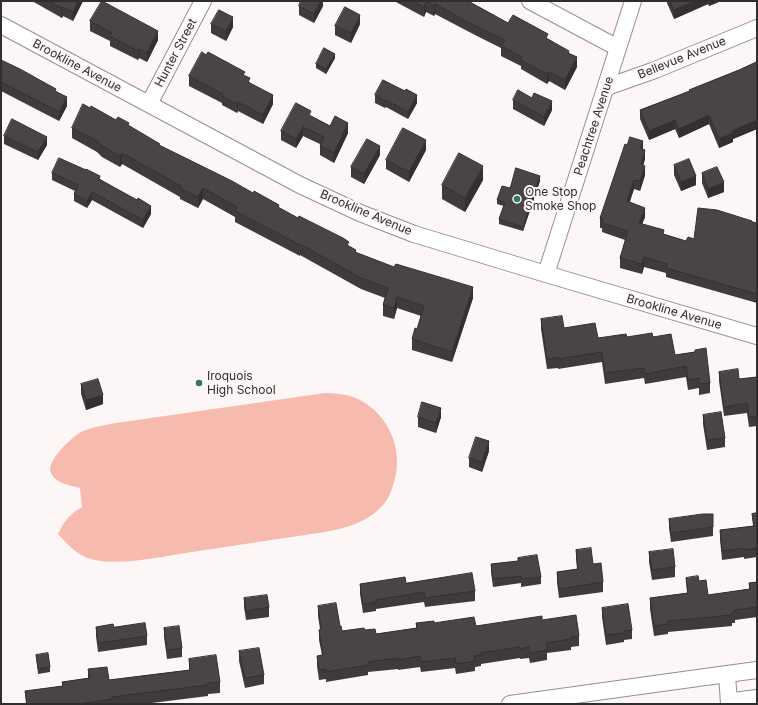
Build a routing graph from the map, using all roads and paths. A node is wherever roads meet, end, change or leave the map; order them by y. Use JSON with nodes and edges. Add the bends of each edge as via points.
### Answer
{"nodes":[{"id":1,"x":203,"y":1,"type":"edge"},
{"id":2,"x":530,"y":1,"type":"edge"},
{"id":3,"x":633,"y":1,"type":"edge"},
{"id":4,"x":1,"y":25,"type":"edge"},
{"id":5,"x":757,"y":28,"type":"edge"},
{"id":6,"x":618,"y":48,"type":"junction"},
{"id":7,"x":607,"y":87,"type":"junction"},
{"id":8,"x":149,"y":104,"type":"junction"},
{"id":9,"x":546,"y":274,"type":"junction"},
{"id":10,"x":757,"y":336,"type":"edge"},
{"id":11,"x":757,"y":670,"type":"edge"},
{"id":12,"x":726,"y":674,"type":"junction"},
{"id":13,"x":757,"y":701,"type":"edge"},
{"id":14,"x":510,"y":704,"type":"edge"},
{"id":15,"x":729,"y":704,"type":"edge"},
{"id":16,"x":734,"y":704,"type":"edge"}],
"edges":[{"from":1,"to":8,"type":"street","name":"Hunter Street"},
{"from":2,"to":6,"type":"street"},
{"from":3,"to":6,"type":"street","name":"Peachtree Avenue"},
{"from":4,"to":8,"type":"street","name":"Brookline Avenue"},
{"from":5,"to":7,"type":"street","name":"Bellevue Avenue"},
{"from":6,"to":7,"type":"street","name":"Peachtree Avenue"},
{"from":7,"to":9,"type":"street","name":"Peachtree Avenue"},
{"from":8,"to":9,"type":"street","name":"Brookline Avenue","via":[[300,185],[360,213],[414,234]]},
{"from":9,"to":10,"type":"street","name":"Brookline Avenue"},
{"from":11,"to":12,"type":"street"},
{"from":12,"to":14,"type":"street"},
{"from":12,"to":15,"type":"street"},
{"from":13,"to":16,"type":"main road"}]}
